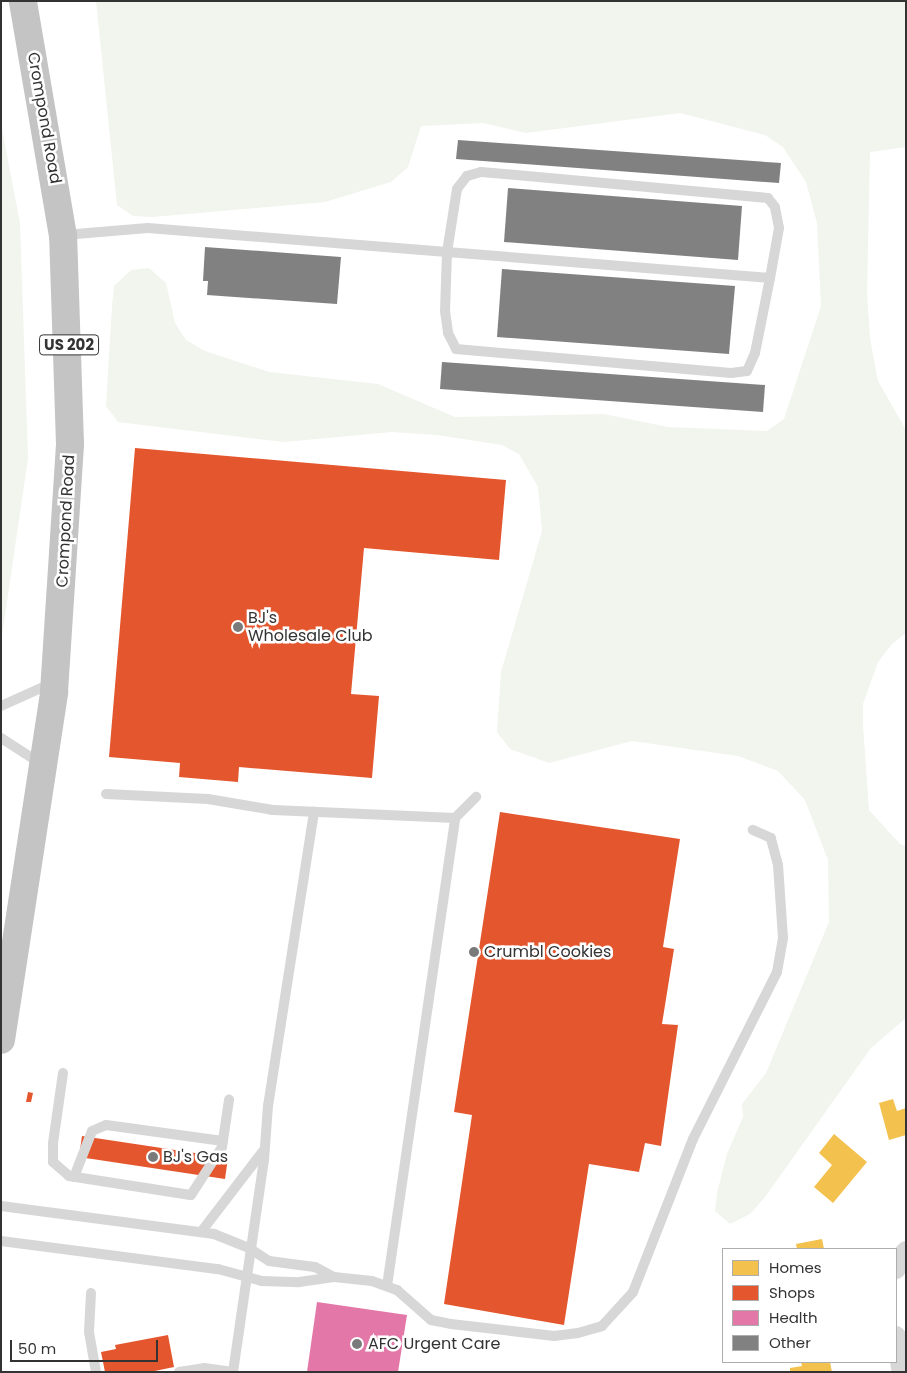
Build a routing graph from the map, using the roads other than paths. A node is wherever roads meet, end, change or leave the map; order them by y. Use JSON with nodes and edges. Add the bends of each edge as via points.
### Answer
{"nodes":[{"id":1,"x":23,"y":1,"type":"edge"},
{"id":2,"x":63,"y":236,"type":"junction"},
{"id":3,"x":447,"y":252,"type":"junction"},
{"id":4,"x":770,"y":278,"type":"junction"},
{"id":5,"x":55,"y":682,"type":"junction"},
{"id":6,"x":1,"y":706,"type":"edge"},
{"id":7,"x":1,"y":738,"type":"edge"},
{"id":8,"x":44,"y":765,"type":"junction"},
{"id":9,"x":106,"y":794,"type":"dead end"},
{"id":10,"x":476,"y":797,"type":"dead end"},
{"id":11,"x":314,"y":812,"type":"junction"},
{"id":12,"x":455,"y":818,"type":"junction"},
{"id":13,"x":753,"y":830,"type":"dead end"},
{"id":14,"x":1,"y":1040,"type":"edge"},
{"id":15,"x":63,"y":1073,"type":"dead end"},
{"id":16,"x":229,"y":1100,"type":"dead end"},
{"id":17,"x":223,"y":1141,"type":"junction"},
{"id":18,"x":265,"y":1149,"type":"junction"},
{"id":19,"x":74,"y":1177,"type":"junction"},
{"id":20,"x":1,"y":1206,"type":"edge"},
{"id":21,"x":202,"y":1232,"type":"junction"},
{"id":22,"x":1,"y":1240,"type":"edge"},
{"id":23,"x":249,"y":1248,"type":"junction"},
{"id":24,"x":906,"y":1251,"type":"edge"},
{"id":25,"x":897,"y":1264,"type":"edge"},
{"id":26,"x":247,"y":1275,"type":"junction"},
{"id":27,"x":334,"y":1277,"type":"junction"},
{"id":28,"x":387,"y":1286,"type":"junction"},
{"id":29,"x":91,"y":1293,"type":"dead end"},
{"id":30,"x":897,"y":1342,"type":"edge"},
{"id":31,"x":96,"y":1372,"type":"edge"},
{"id":32,"x":179,"y":1372,"type":"edge"},
{"id":33,"x":233,"y":1372,"type":"edge"},
{"id":34,"x":902,"y":1372,"type":"edge"}],
"edges":[{"from":1,"to":2,"type":"highway","name":"Crompond Road","number":"US 202"},
{"from":2,"to":3,"type":"lane","via":[[148,228]]},
{"from":2,"to":5,"type":"highway","name":"Crompond Road","number":"US 202","via":[[70,444]]},
{"from":3,"to":4,"type":"lane"},
{"from":3,"to":4,"type":"lane","via":[[457,189],[467,176],[481,172],[768,198],[775,207],[779,228]]},
{"from":3,"to":4,"type":"lane","via":[[445,311],[448,333],[456,350],[721,372],[747,371],[755,353]]},
{"from":5,"to":6,"type":"lane"},
{"from":5,"to":8,"type":"highway","name":"Crompond Road","number":"US 202"},
{"from":7,"to":8,"type":"lane"},
{"from":8,"to":14,"type":"highway","name":"Crompond Road","number":"US 202"},
{"from":9,"to":11,"type":"lane","via":[[208,799],[273,810]]},
{"from":10,"to":12,"type":"lane"},
{"from":11,"to":12,"type":"lane"},
{"from":11,"to":18,"type":"lane","via":[[268,1106]]},
{"from":12,"to":28,"type":"lane"},
{"from":13,"to":28,"type":"lane","via":[[771,838],[778,865],[783,938],[777,972],[693,1139],[633,1292],[602,1326],[554,1336],[430,1320],[417,1305]]},
{"from":15,"to":19,"type":"lane","via":[[52,1143],[53,1162]]},
{"from":16,"to":17,"type":"lane"},
{"from":17,"to":19,"type":"lane","via":[[191,1195]]},
{"from":17,"to":19,"type":"lane","via":[[106,1125],[92,1131]]},
{"from":18,"to":21,"type":"lane"},
{"from":18,"to":23,"type":"lane"},
{"from":20,"to":21,"type":"lane"},
{"from":21,"to":23,"type":"lane"},
{"from":22,"to":26,"type":"lane"},
{"from":23,"to":26,"type":"lane"},
{"from":23,"to":27,"type":"lane","via":[[269,1261],[315,1267]]},
{"from":24,"to":25,"type":"street"},
{"from":26,"to":27,"type":"lane","via":[[262,1280],[299,1282]]},
{"from":26,"to":33,"type":"lane"},
{"from":27,"to":28,"type":"lane"},
{"from":29,"to":31,"type":"lane","via":[[90,1332]]},
{"from":30,"to":34,"type":"street"},
{"from":32,"to":33,"type":"lane","via":[[204,1368]]}]}
